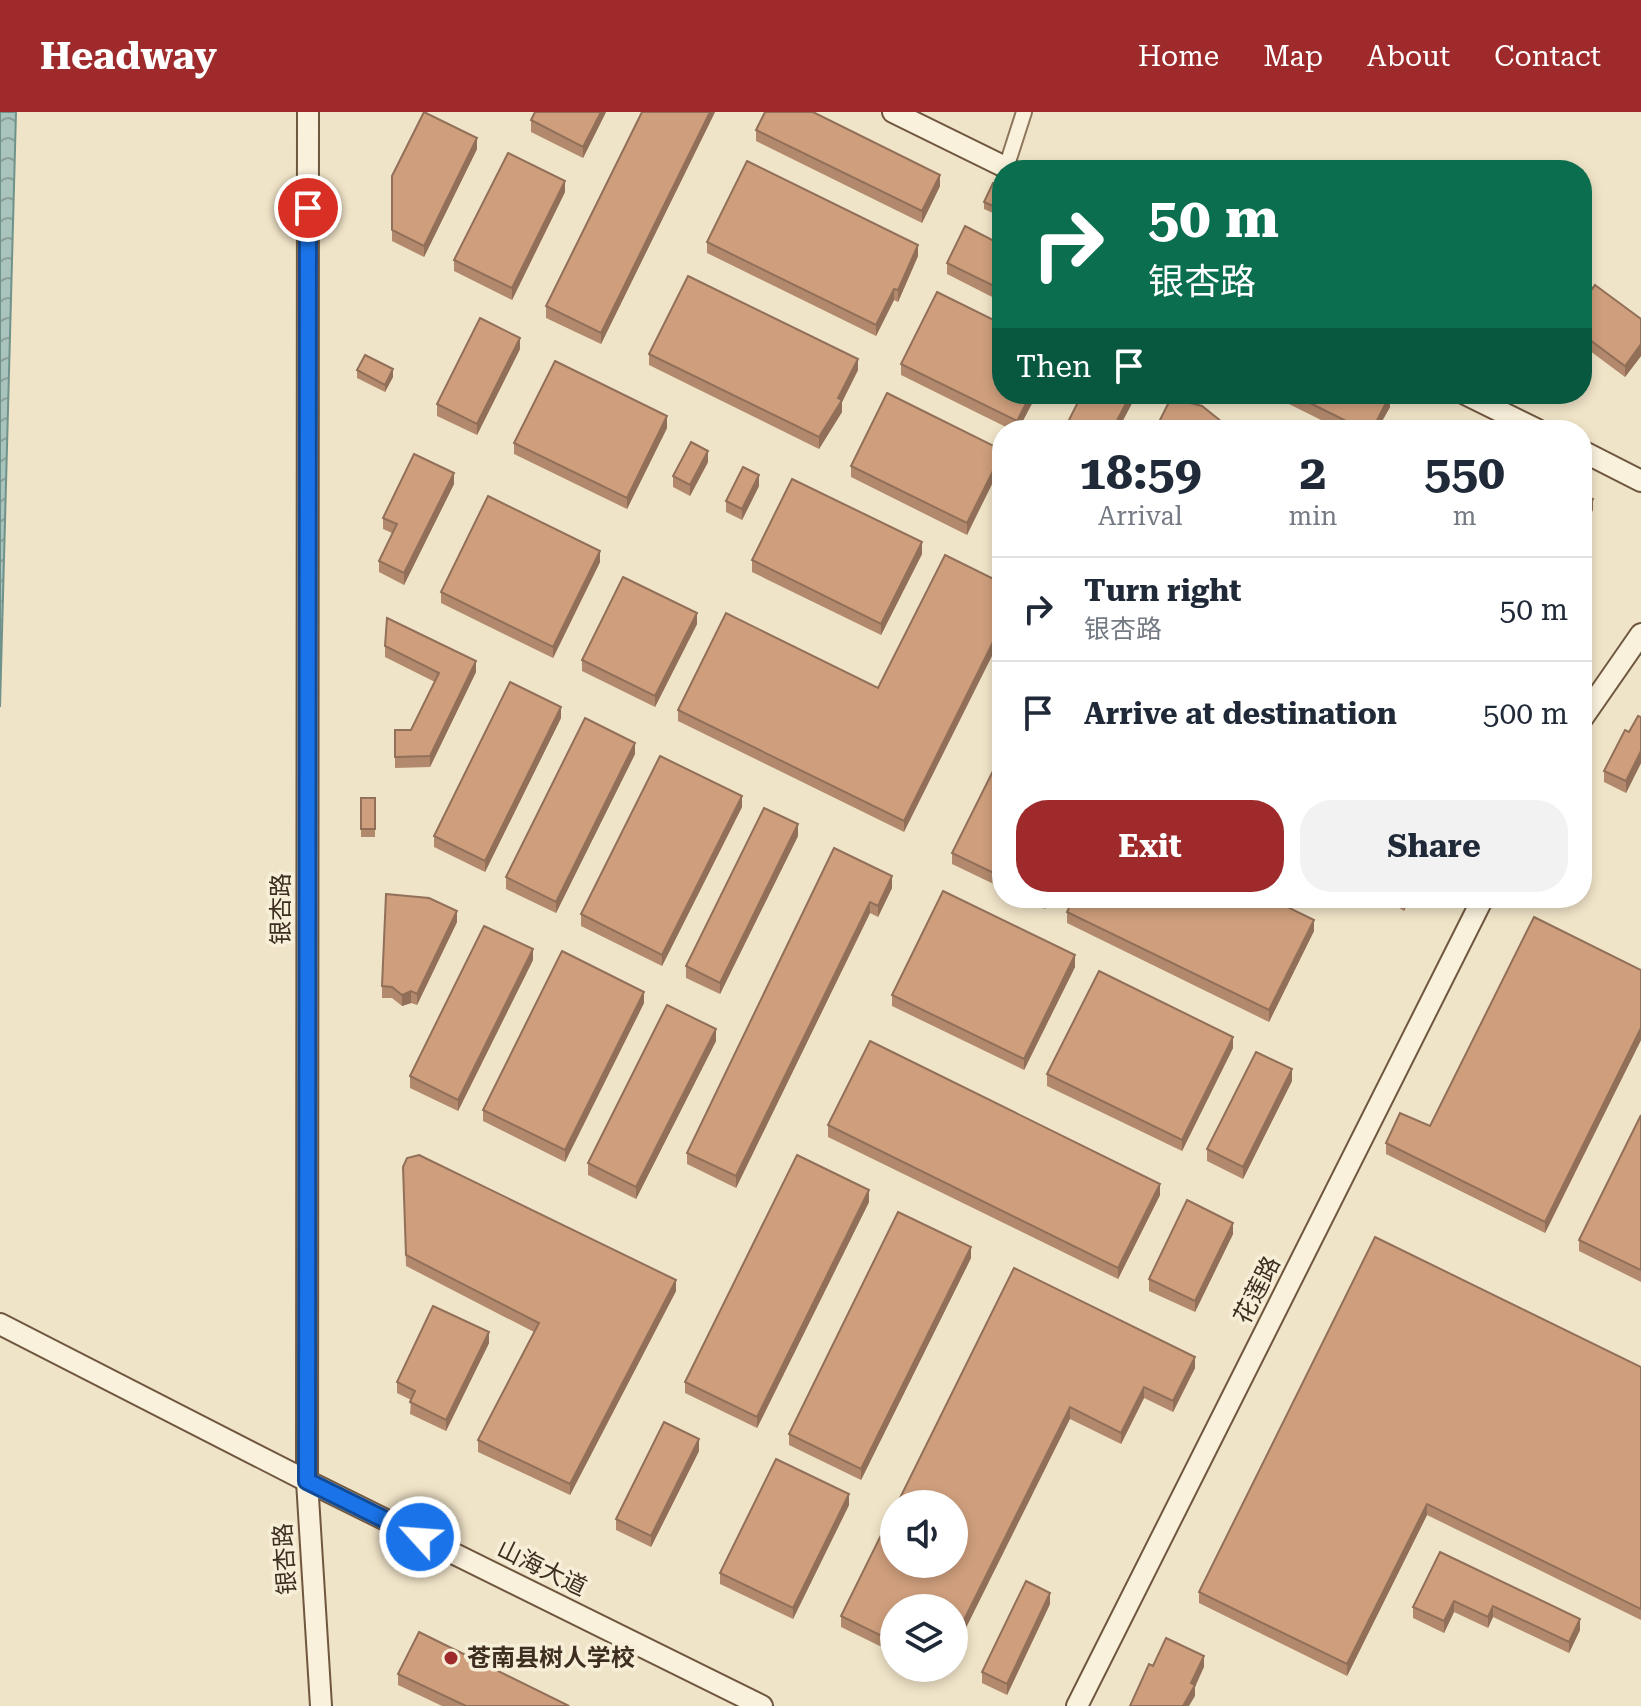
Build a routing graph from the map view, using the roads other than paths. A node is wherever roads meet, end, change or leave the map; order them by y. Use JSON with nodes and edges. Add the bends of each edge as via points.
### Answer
{"nodes":[{"id":1,"x":308,"y":112,"type":"edge"},
{"id":2,"x":893,"y":112,"type":"edge"},
{"id":3,"x":1024,"y":112,"type":"edge"},
{"id":4,"x":1011,"y":160,"type":"edge"},
{"id":5,"x":992,"y":161,"type":"edge"},
{"id":6,"x":1485,"y":404,"type":"edge"},
{"id":7,"x":1518,"y":420,"type":"edge"},
{"id":8,"x":1592,"y":456,"type":"edge"},
{"id":9,"x":1641,"y":481,"type":"edge"},
{"id":10,"x":1641,"y":634,"type":"edge"},
{"id":11,"x":1592,"y":705,"type":"edge"},
{"id":12,"x":1478,"y":908,"type":"edge"},
{"id":13,"x":0,"y":1324,"type":"edge"},
{"id":14,"x":307,"y":1481,"type":"junction"},
{"id":15,"x":321,"y":1706,"type":"edge"},
{"id":16,"x":762,"y":1706,"type":"edge"},
{"id":17,"x":1077,"y":1706,"type":"edge"}],
"edges":[{"from":1,"to":14,"type":"street","name":"银杏路"},
{"from":2,"to":5,"type":"street"},
{"from":3,"to":4,"type":"street"},
{"from":6,"to":7,"type":"street"},
{"from":8,"to":9,"type":"street"},
{"from":10,"to":11,"type":"street"},
{"from":12,"to":17,"type":"street","name":"花莲路"},
{"from":13,"to":14,"type":"street","name":"山海大道"},
{"from":14,"to":15,"type":"street","name":"银杏路"},
{"from":14,"to":16,"type":"street","name":"山海大道"}]}
